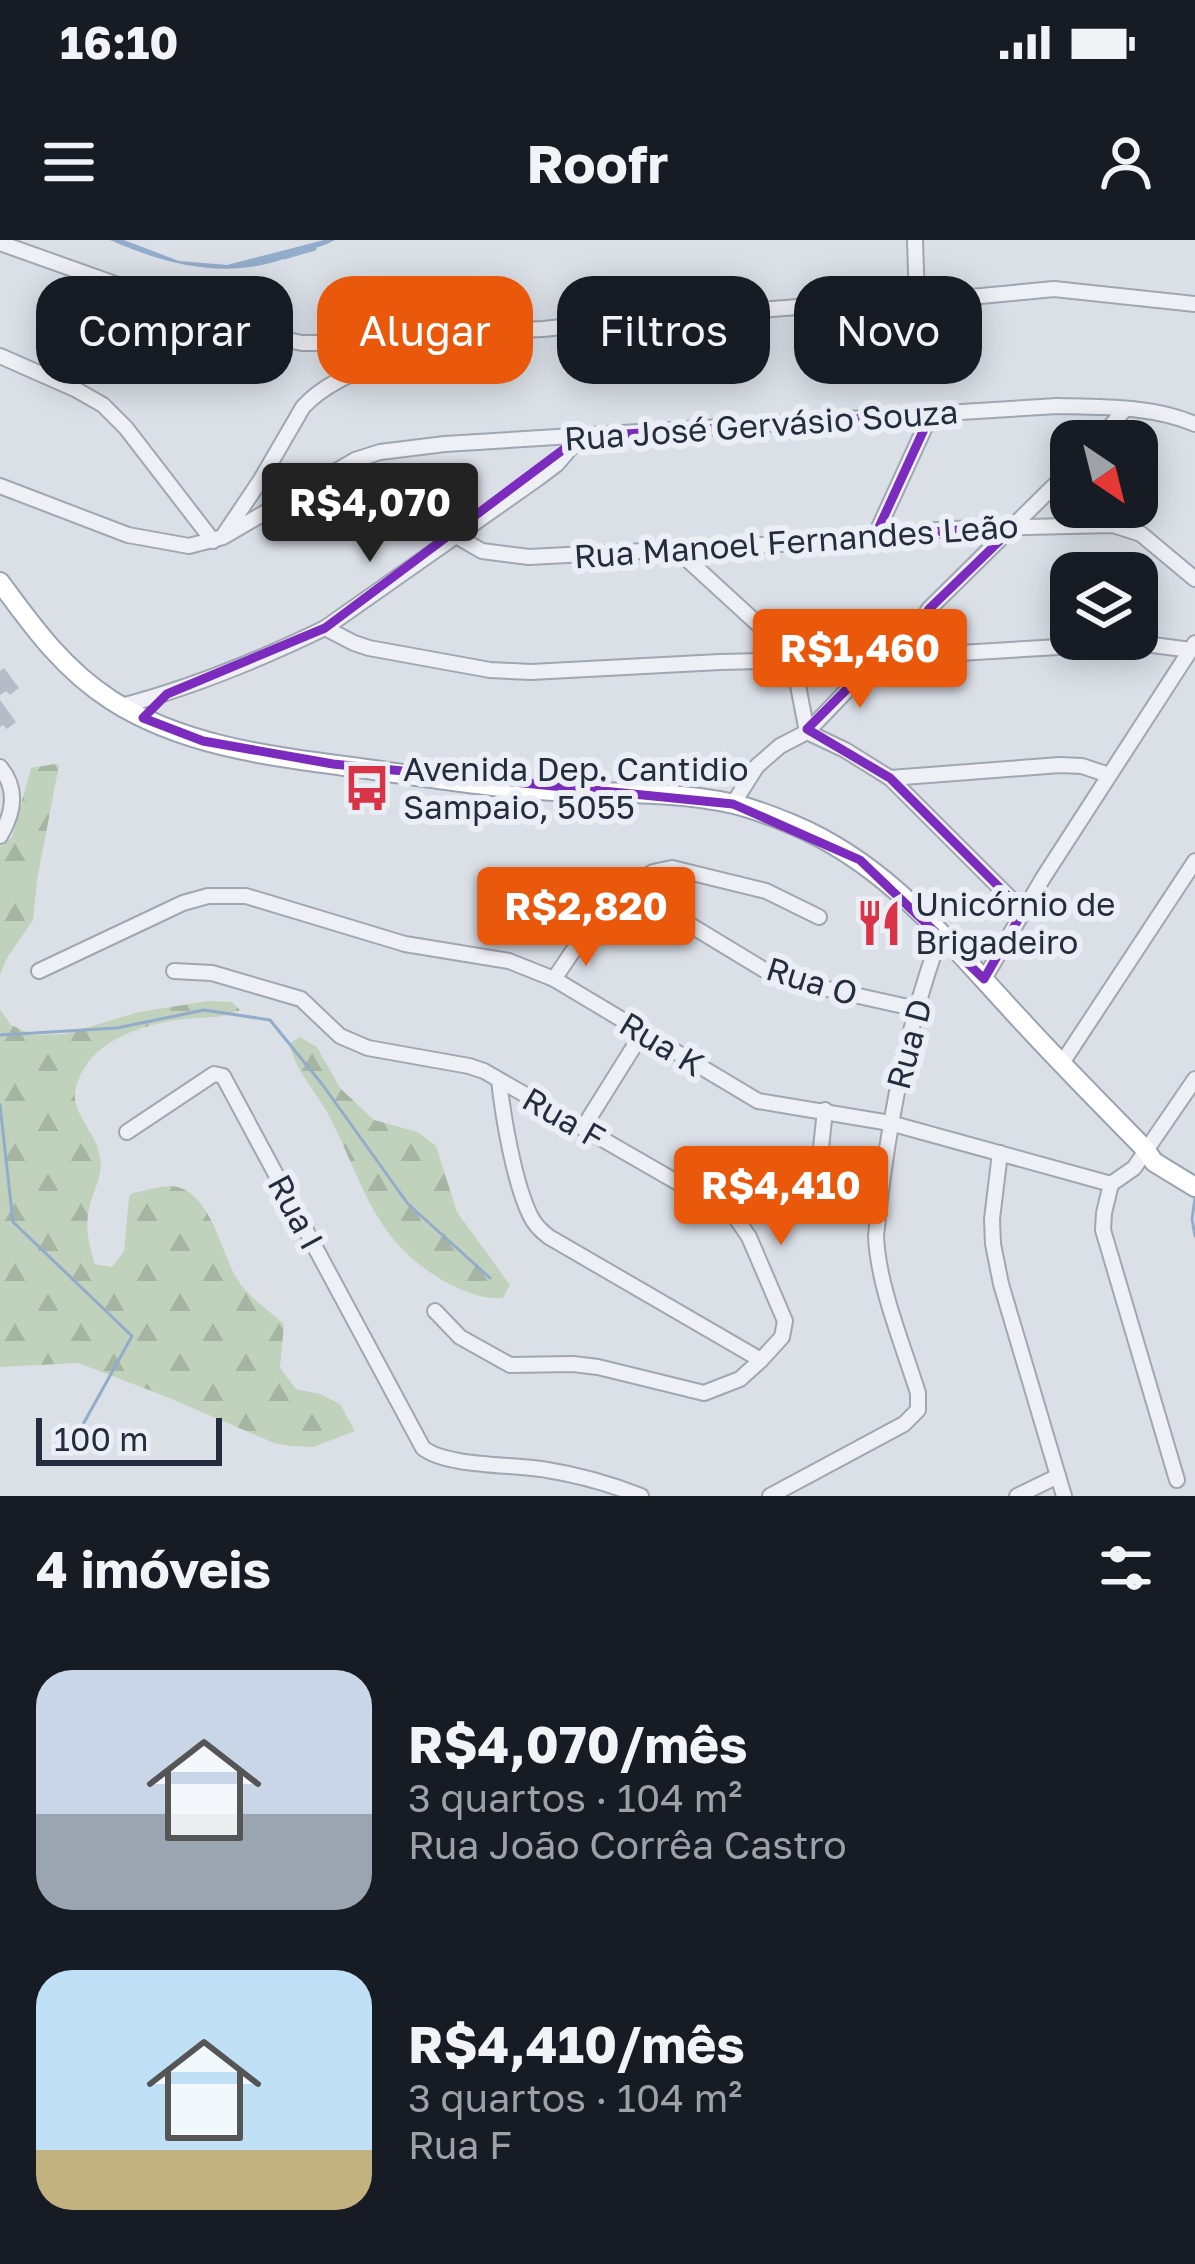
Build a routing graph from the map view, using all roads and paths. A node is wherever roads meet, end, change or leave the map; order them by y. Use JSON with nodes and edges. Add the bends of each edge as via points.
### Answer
{"nodes":[{"id":1,"x":915,"y":240,"type":"edge"},
{"id":2,"x":0,"y":243,"type":"edge"},
{"id":3,"x":916,"y":276,"type":"edge"},
{"id":4,"x":982,"y":296,"type":"edge"},
{"id":5,"x":1195,"y":304,"type":"edge"},
{"id":6,"x":794,"y":307,"type":"edge"},
{"id":7,"x":533,"y":329,"type":"edge"},
{"id":8,"x":317,"y":344,"type":"edge"},
{"id":9,"x":0,"y":356,"type":"edge"},
{"id":10,"x":330,"y":384,"type":"edge"},
{"id":11,"x":1126,"y":409,"type":"junction"},
{"id":12,"x":931,"y":414,"type":"junction"},
{"id":13,"x":1116,"y":420,"type":"edge"},
{"id":14,"x":1195,"y":424,"type":"edge"},
{"id":15,"x":580,"y":437,"type":"junction"},
{"id":16,"x":0,"y":486,"type":"edge"},
{"id":17,"x":1050,"y":490,"type":"edge"},
{"id":18,"x":1015,"y":526,"type":"junction"},
{"id":19,"x":456,"y":536,"type":"junction"},
{"id":20,"x":875,"y":536,"type":"junction"},
{"id":21,"x":218,"y":539,"type":"junction"},
{"id":22,"x":677,"y":550,"type":"junction"},
{"id":23,"x":1195,"y":579,"type":"edge"},
{"id":24,"x":0,"y":582,"type":"edge"},
{"id":25,"x":325,"y":628,"type":"junction"},
{"id":26,"x":1193,"y":647,"type":"edge"},
{"id":27,"x":904,"y":655,"type":"junction"},
{"id":28,"x":878,"y":658,"type":"junction"},
{"id":29,"x":792,"y":661,"type":"junction"},
{"id":30,"x":167,"y":694,"type":"junction"},
{"id":31,"x":121,"y":706,"type":"junction"},
{"id":32,"x":143,"y":718,"type":"junction"},
{"id":33,"x":807,"y":732,"type":"junction"},
{"id":34,"x":0,"y":767,"type":"edge"},
{"id":35,"x":1109,"y":775,"type":"junction"},
{"id":36,"x":890,"y":778,"type":"junction"},
{"id":37,"x":734,"y":804,"type":"junction"},
{"id":38,"x":0,"y":836,"type":"edge"},
{"id":39,"x":1195,"y":861,"type":"edge"},
{"id":40,"x":628,"y":888,"type":"junction"},
{"id":41,"x":1023,"y":911,"type":"junction"},
{"id":42,"x":819,"y":916,"type":"dead end"},
{"id":43,"x":941,"y":934,"type":"junction"},
{"id":44,"x":38,"y":970,"type":"dead end"},
{"id":45,"x":174,"y":971,"type":"dead end"},
{"id":46,"x":554,"y":979,"type":"junction"},
{"id":47,"x":984,"y":979,"type":"junction"},
{"id":48,"x":917,"y":1009,"type":"junction"},
{"id":49,"x":643,"y":1032,"type":"junction"},
{"id":50,"x":1062,"y":1064,"type":"junction"},
{"id":51,"x":1195,"y":1079,"type":"edge"},
{"id":52,"x":499,"y":1080,"type":"junction"},
{"id":53,"x":825,"y":1109,"type":"junction"},
{"id":54,"x":890,"y":1123,"type":"junction"},
{"id":55,"x":583,"y":1128,"type":"junction"},
{"id":56,"x":127,"y":1132,"type":"dead end"},
{"id":57,"x":821,"y":1148,"type":"dead end"},
{"id":58,"x":1145,"y":1149,"type":"junction"},
{"id":59,"x":1000,"y":1153,"type":"junction"},
{"id":60,"x":1111,"y":1184,"type":"junction"},
{"id":61,"x":1189,"y":1184,"type":"edge"},
{"id":62,"x":435,"y":1311,"type":"dead end"},
{"id":63,"x":761,"y":1360,"type":"junction"},
{"id":64,"x":1058,"y":1476,"type":"junction"},
{"id":65,"x":1177,"y":1480,"type":"dead end"},
{"id":66,"x":641,"y":1496,"type":"edge"},
{"id":67,"x":772,"y":1496,"type":"edge"},
{"id":68,"x":1017,"y":1496,"type":"edge"},
{"id":69,"x":1064,"y":1496,"type":"edge"}],
"edges":[{"from":1,"to":3,"type":"street"},
{"from":2,"to":8,"type":"street","via":[[250,332]]},
{"from":4,"to":5,"type":"street","via":[[1054,289]]},
{"from":6,"to":7,"type":"street"},
{"from":9,"to":21,"type":"street","via":[[103,405]]},
{"from":10,"to":21,"type":"street","via":[[303,407]]},
{"from":11,"to":12,"type":"street","name":"Rua José Gervásio Souza"},
{"from":11,"to":13,"type":"street"},
{"from":11,"to":14,"type":"street","name":"Rua José Gervásio Souza"},
{"from":12,"to":15,"type":"street","name":"Rua José Gervásio Souza"},
{"from":12,"to":20,"type":"street"},
{"from":15,"to":19,"type":"street","via":[[556,464]]},
{"from":15,"to":21,"type":"street","name":"Rua José Gervásio Souza","via":[[367,456]]},
{"from":16,"to":21,"type":"street","via":[[128,535],[189,546]]},
{"from":17,"to":18,"type":"street"},
{"from":18,"to":20,"type":"street","name":"Rua Manoel Fernandes Leão"},
{"from":18,"to":23,"type":"street","name":"Rua Manoel Fernandes Leão","via":[[1123,526]]},
{"from":18,"to":27,"type":"street","via":[[929,609]]},
{"from":19,"to":22,"type":"street","name":"Rua Manoel Fernandes Leão","via":[[482,551],[529,557]]},
{"from":19,"to":25,"type":"street"},
{"from":20,"to":22,"type":"street","name":"Rua Manoel Fernandes Leão"},
{"from":22,"to":29,"type":"street"},
{"from":24,"to":31,"type":"main road","via":[[56,657]]},
{"from":25,"to":29,"type":"street","via":[[354,644],[515,672]]},
{"from":25,"to":30,"type":"street"},
{"from":26,"to":27,"type":"street"},
{"from":26,"to":35,"type":"street"},
{"from":27,"to":28,"type":"street"},
{"from":28,"to":29,"type":"street"},
{"from":28,"to":33,"type":"street"},
{"from":29,"to":33,"type":"street"},
{"from":30,"to":31,"type":"street"},
{"from":30,"to":32,"type":"street"},
{"from":31,"to":32,"type":"main road"},
{"from":32,"to":37,"type":"main road","via":[[203,741],[333,764],[516,789]]},
{"from":33,"to":36,"type":"street"},
{"from":33,"to":37,"type":"street","via":[[757,766]]},
{"from":34,"to":38,"type":"street","via":[[13,800]]},
{"from":35,"to":36,"type":"street","via":[[1060,765]]},
{"from":35,"to":41,"type":"street"},
{"from":36,"to":41,"type":"street"},
{"from":37,"to":43,"type":"main road","via":[[860,860]]},
{"from":39,"to":50,"type":"street"},
{"from":40,"to":42,"type":"street","via":[[671,868],[766,891]]},
{"from":40,"to":46,"type":"street","via":[[598,914]]},
{"from":40,"to":48,"type":"street","name":"Rua O","via":[[766,970]]},
{"from":41,"to":47,"type":"street"},
{"from":43,"to":47,"type":"main road"},
{"from":43,"to":48,"type":"street","name":"Rua D"},
{"from":44,"to":46,"type":"street","name":"Rua K","via":[[183,903],[229,894],[426,949],[509,961]]},
{"from":45,"to":52,"type":"street","name":"Rua F","via":[[212,973],[307,1003],[352,1042],[470,1066]]},
{"from":46,"to":49,"type":"street","name":"Rua K"},
{"from":47,"to":50,"type":"main road"},
{"from":48,"to":54,"type":"street","name":"Rua D"},
{"from":49,"to":53,"type":"street","name":"Rua K","via":[[758,1100]]},
{"from":49,"to":55,"type":"street"},
{"from":50,"to":58,"type":"main road"},
{"from":51,"to":58,"type":"street"},
{"from":52,"to":55,"type":"street","name":"Rua F"},
{"from":52,"to":63,"type":"street","via":[[538,1228]]},
{"from":53,"to":54,"type":"street","name":"Rua K"},
{"from":53,"to":57,"type":"street"},
{"from":54,"to":59,"type":"street","name":"Rua K"},
{"from":54,"to":67,"type":"street","name":"Rua D","via":[[877,1251],[918,1410]]},
{"from":55,"to":63,"type":"street","name":"Rua F","via":[[734,1215],[785,1321]]},
{"from":56,"to":66,"type":"street","name":"Rua I","via":[[214,1074],[227,1080],[423,1448],[444,1459],[547,1470]]},
{"from":58,"to":60,"type":"street"},
{"from":58,"to":61,"type":"main road"},
{"from":59,"to":60,"type":"street","name":"Rua K"},
{"from":59,"to":64,"type":"street","via":[[993,1244]]},
{"from":60,"to":65,"type":"street","via":[[1103,1229]]},
{"from":62,"to":63,"type":"street","via":[[510,1365],[584,1365],[704,1394]]},
{"from":64,"to":68,"type":"street"},
{"from":64,"to":69,"type":"street"}]}
